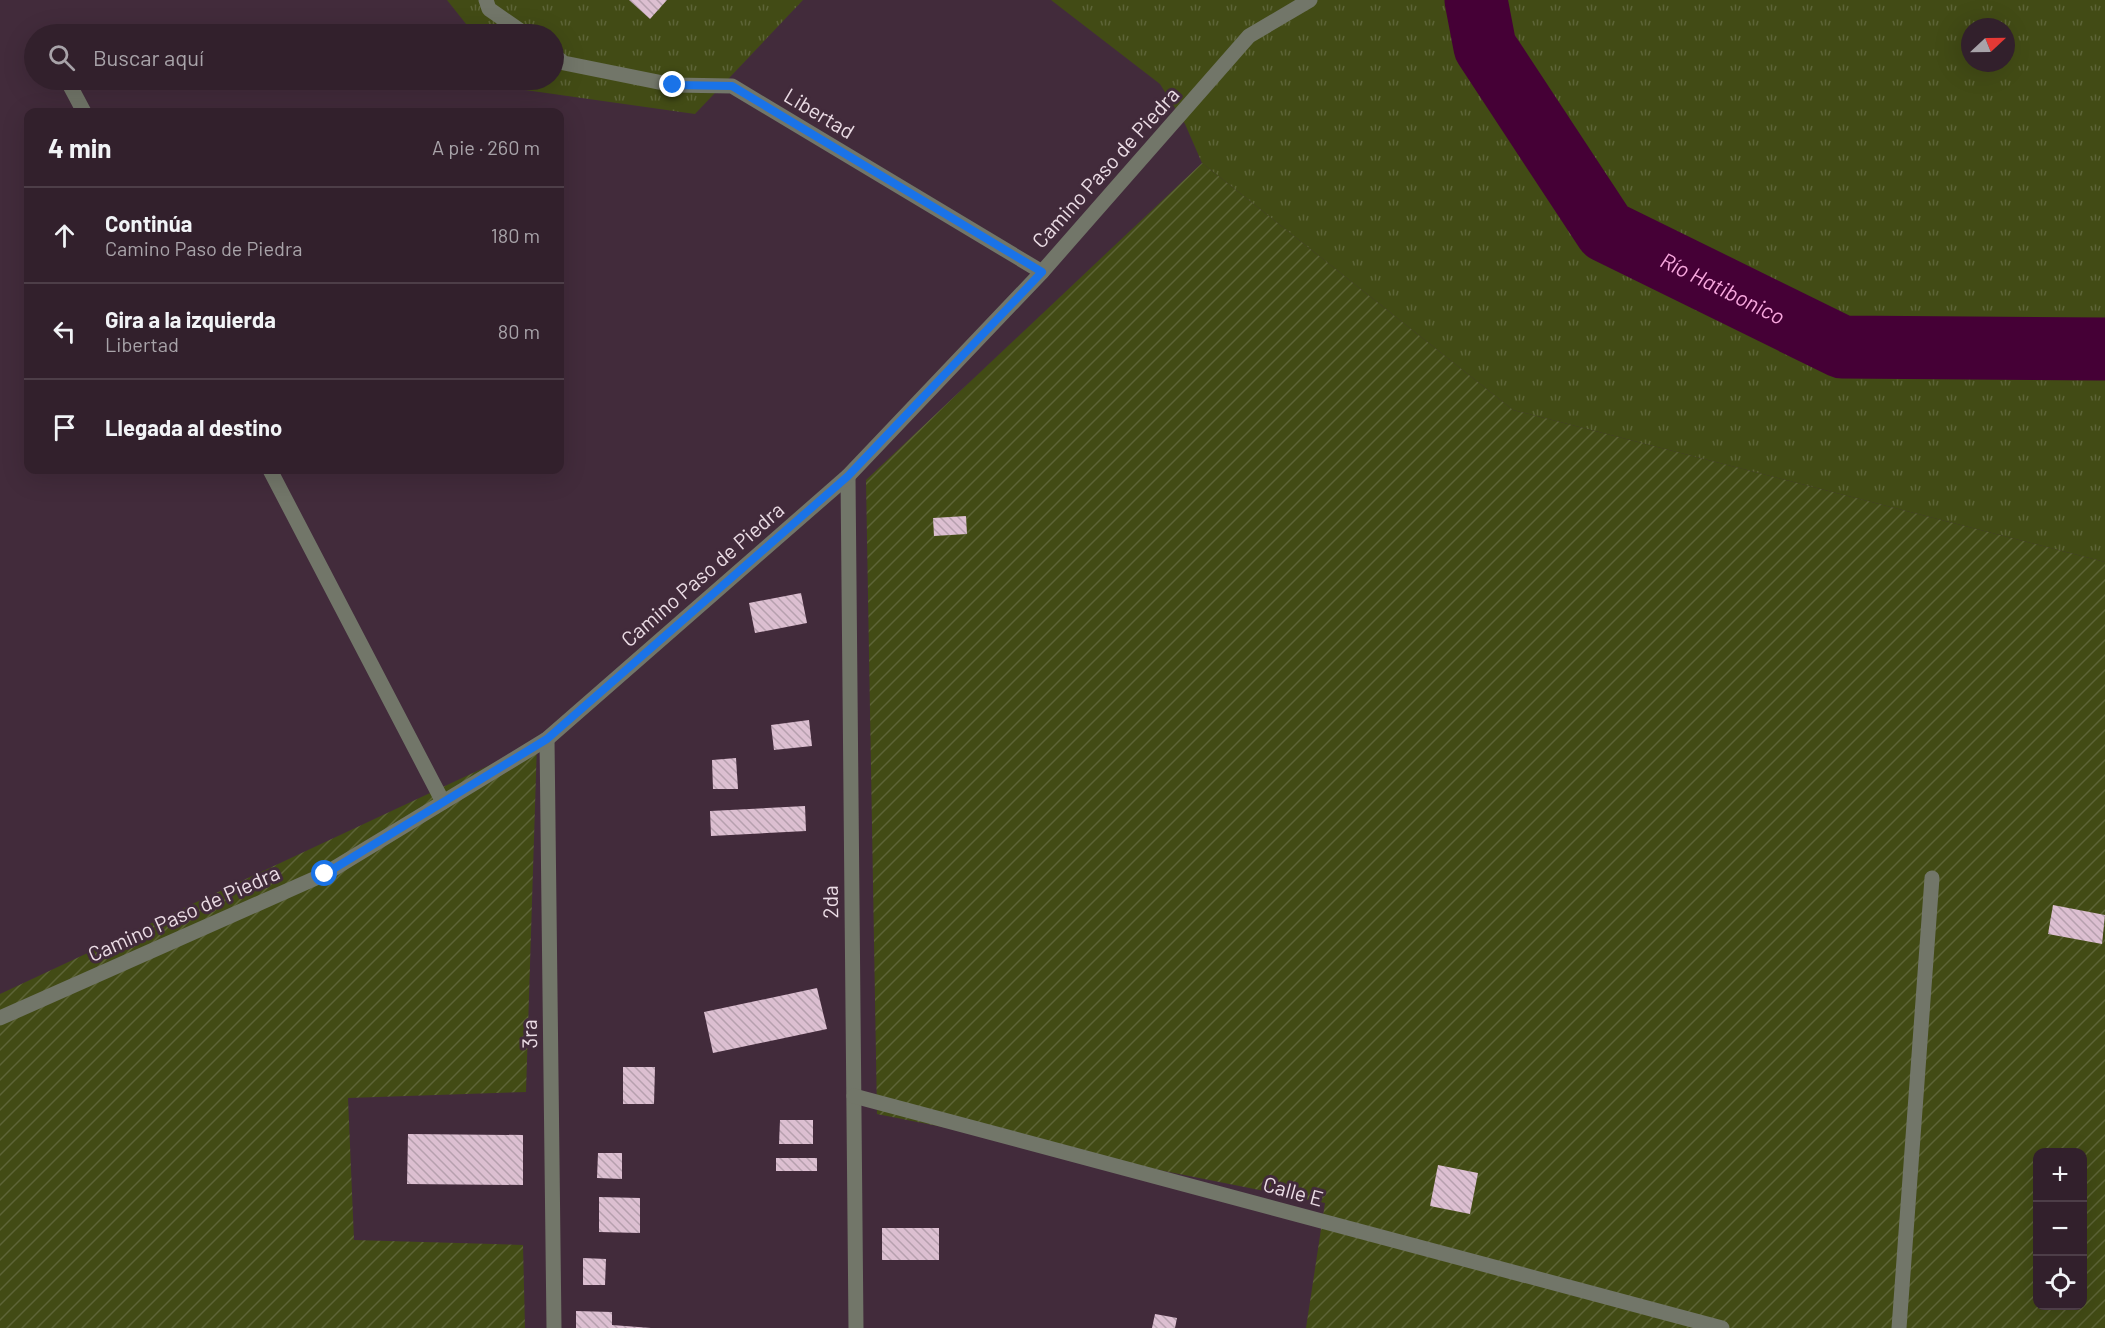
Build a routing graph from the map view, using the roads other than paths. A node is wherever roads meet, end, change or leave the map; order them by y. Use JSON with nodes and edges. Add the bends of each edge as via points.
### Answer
{"nodes":[{"id":1,"x":486,"y":0,"type":"edge"},
{"id":2,"x":1310,"y":0,"type":"edge"},
{"id":3,"x":511,"y":24,"type":"edge"},
{"id":4,"x":564,"y":63,"type":"edge"},
{"id":5,"x":72,"y":90,"type":"edge"},
{"id":6,"x":82,"y":108,"type":"edge"},
{"id":7,"x":1042,"y":272,"type":"junction"},
{"id":8,"x":272,"y":474,"type":"edge"},
{"id":9,"x":848,"y":476,"type":"junction"},
{"id":10,"x":547,"y":739,"type":"junction"},
{"id":11,"x":443,"y":802,"type":"junction"},
{"id":12,"x":1932,"y":878,"type":"dead end"},
{"id":13,"x":0,"y":1018,"type":"edge"},
{"id":14,"x":854,"y":1096,"type":"junction"},
{"id":15,"x":554,"y":1328,"type":"edge"},
{"id":16,"x":856,"y":1328,"type":"edge"},
{"id":17,"x":1722,"y":1328,"type":"edge"},
{"id":18,"x":1899,"y":1328,"type":"edge"}],
"edges":[{"from":1,"to":3,"type":"street","via":[[489,9]]},
{"from":2,"to":7,"type":"street","name":"Camino Paso de Piedra","via":[[1249,36]]},
{"from":4,"to":7,"type":"street","name":"Libertad","via":[[673,85],[732,86]]},
{"from":5,"to":6,"type":"street"},
{"from":7,"to":9,"type":"street","name":"Camino Paso de Piedra"},
{"from":8,"to":11,"type":"street"},
{"from":9,"to":10,"type":"street","name":"Camino Paso de Piedra"},
{"from":9,"to":14,"type":"street","name":"2da"},
{"from":10,"to":11,"type":"street","name":"Camino Paso de Piedra"},
{"from":10,"to":15,"type":"street","name":"3ra"},
{"from":11,"to":13,"type":"street","name":"Camino Paso de Piedra","via":[[325,874]]},
{"from":12,"to":18,"type":"street"},
{"from":14,"to":16,"type":"street","name":"2da"},
{"from":14,"to":17,"type":"street","name":"Calle E"}]}
